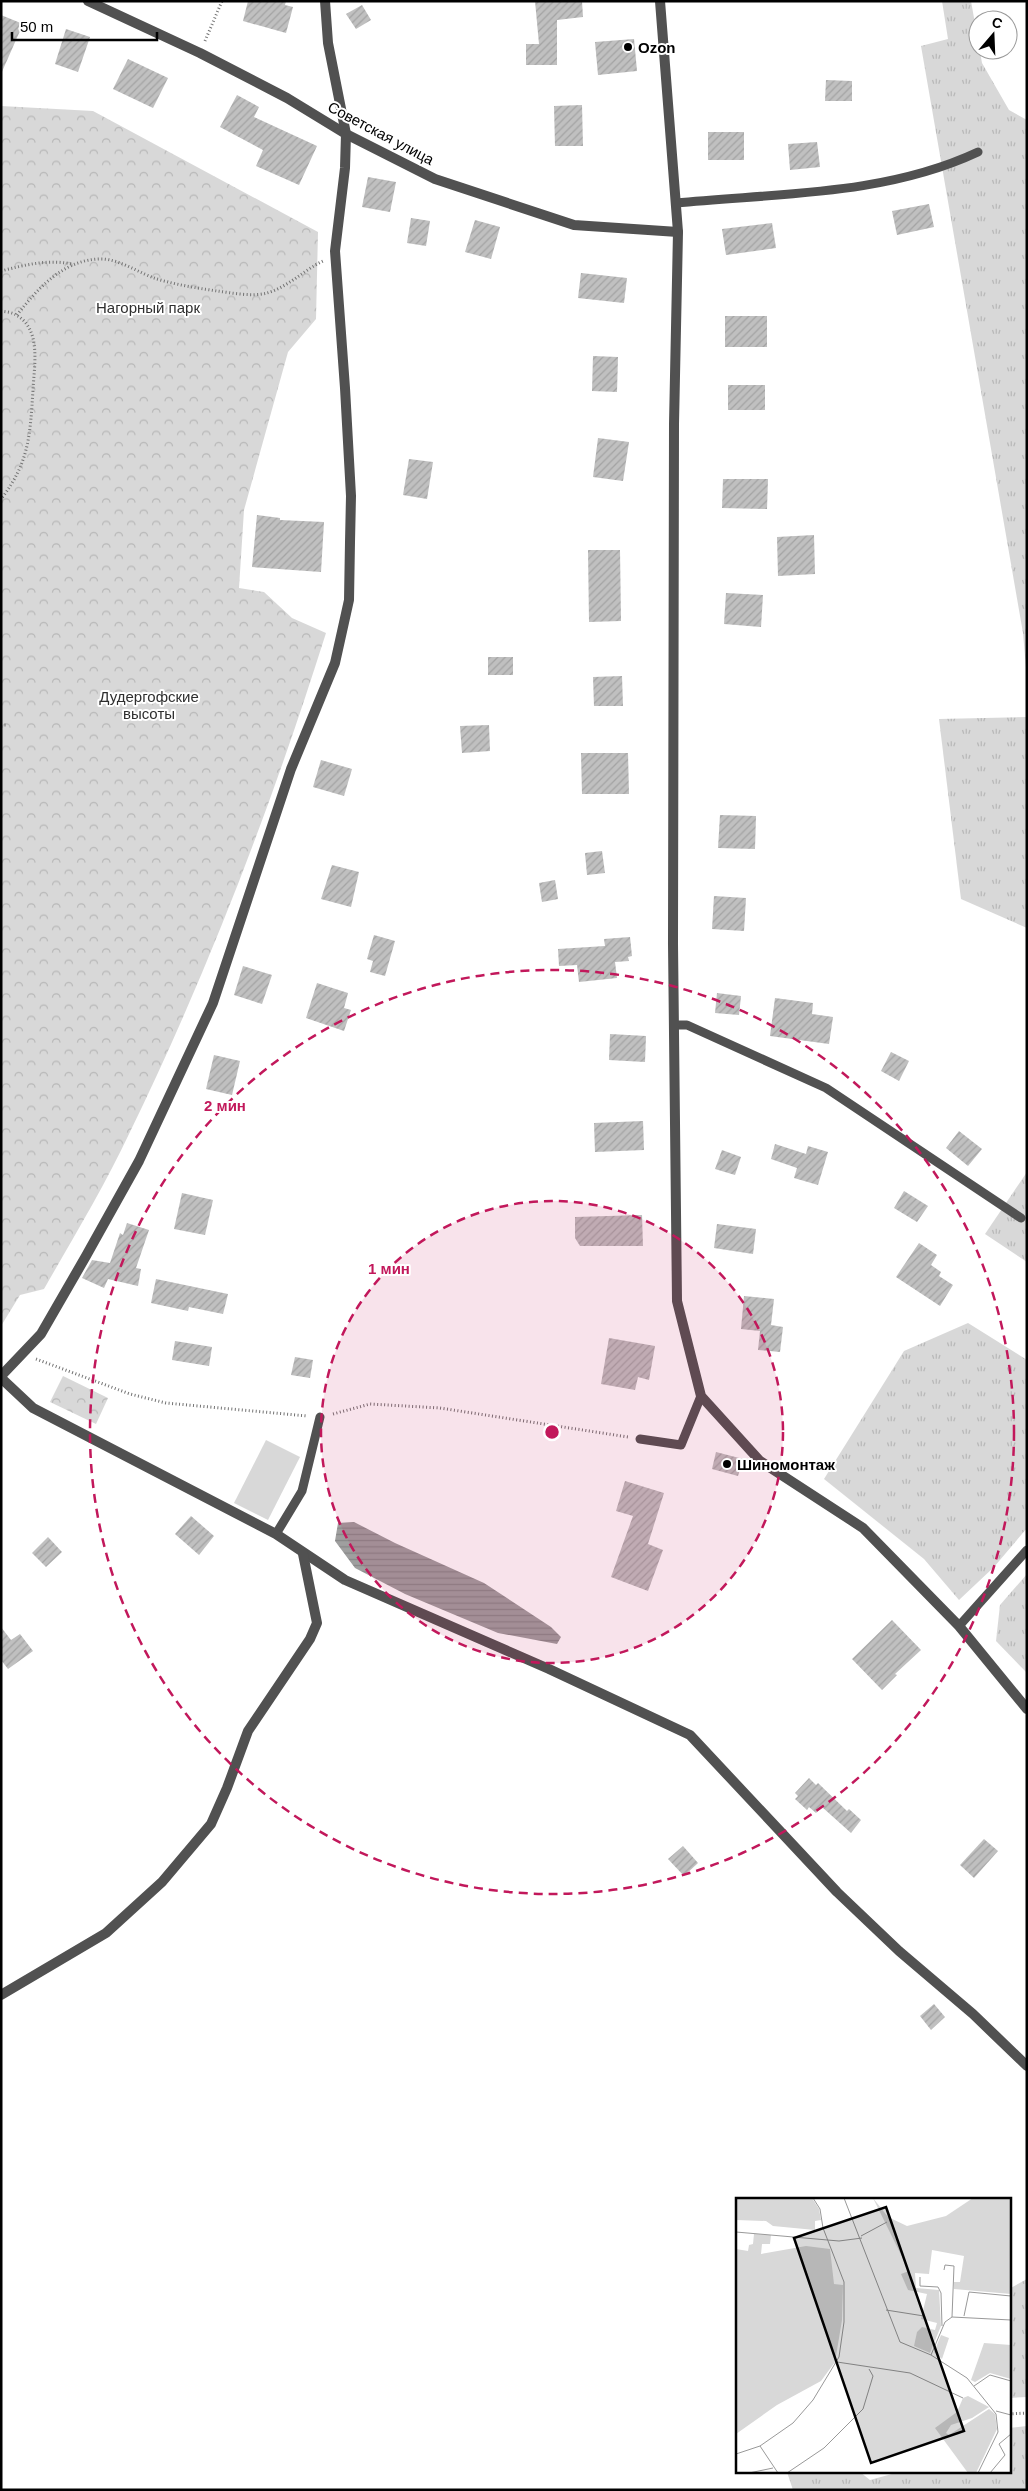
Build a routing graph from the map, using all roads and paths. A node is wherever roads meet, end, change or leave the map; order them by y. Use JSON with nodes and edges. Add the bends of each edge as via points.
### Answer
{"nodes":[{"id":1,"x":88,"y":1,"type":"edge"},
{"id":2,"x":222,"y":1,"type":"edge"},
{"id":3,"x":325,"y":1,"type":"edge"},
{"id":4,"x":660,"y":1,"type":"edge"},
{"id":5,"x":200,"y":53,"type":"junction"},
{"id":6,"x":346,"y":134,"type":"junction"},
{"id":7,"x":978,"y":152,"type":"dead end"},
{"id":8,"x":676,"y":203,"type":"junction"},
{"id":9,"x":678,"y":232,"type":"junction"},
{"id":10,"x":72,"y":264,"type":"junction"},
{"id":11,"x":310,"y":266,"type":"dead end"},
{"id":12,"x":1,"y":271,"type":"edge"},
{"id":13,"x":1,"y":311,"type":"edge"},
{"id":14,"x":17,"y":315,"type":"junction"},
{"id":15,"x":1,"y":498,"type":"edge"},
{"id":16,"x":1,"y":725,"type":"edge"},
{"id":17,"x":8,"y":725,"type":"dead end"},
{"id":18,"x":674,"y":1025,"type":"junction"},
{"id":19,"x":1020,"y":1218,"type":"dead end"},
{"id":20,"x":1,"y":1377,"type":"edge"},
{"id":21,"x":702,"y":1396,"type":"junction"},
{"id":22,"x":320,"y":1417,"type":"dead end"},
{"id":23,"x":640,"y":1439,"type":"dead end"},
{"id":24,"x":276,"y":1534,"type":"junction"},
{"id":25,"x":1027,"y":1550,"type":"edge"},
{"id":26,"x":304,"y":1554,"type":"junction"},
{"id":27,"x":959,"y":1626,"type":"junction"},
{"id":28,"x":1027,"y":1709,"type":"edge"},
{"id":29,"x":1,"y":1995,"type":"edge"},
{"id":30,"x":1027,"y":2066,"type":"edge"},
{"id":31,"x":1027,"y":2413,"type":"edge"},
{"id":32,"x":1010,"y":2414,"type":"edge"}],
"edges":[{"from":1,"to":5,"type":"street","name":"Советская улица"},
{"from":2,"to":5,"type":"path"},
{"from":3,"to":6,"type":"street","via":[[328,43]]},
{"from":4,"to":8,"type":"street"},
{"from":5,"to":6,"type":"street","name":"Советская улица","via":[[287,98]]},
{"from":6,"to":9,"type":"street","name":"Советская улица","via":[[435,179],[574,226]]},
{"from":6,"to":20,"type":"street","via":[[334,251],[350,466],[349,600],[335,663],[292,769],[213,1003],[139,1161],[86,1256],[41,1334]]},
{"from":7,"to":8,"type":"lane","via":[[954,163],[858,188]]},
{"from":8,"to":9,"type":"street"},
{"from":9,"to":18,"type":"street","via":[[674,424]]},
{"from":10,"to":11,"type":"path","via":[[104,259],[190,287],[266,294],[293,281]]},
{"from":10,"to":12,"type":"path","via":[[28,264]]},
{"from":10,"to":14,"type":"path","via":[[36,291]]},
{"from":13,"to":14,"type":"path"},
{"from":14,"to":15,"type":"path","via":[[29,328],[35,345],[30,441],[20,467]]},
{"from":16,"to":17,"type":"path"},
{"from":18,"to":19,"type":"lane","via":[[687,1025],[826,1088]]},
{"from":18,"to":21,"type":"street","via":[[678,1301]]},
{"from":20,"to":24,"type":"street","via":[[33,1408]]},
{"from":21,"to":23,"type":"lane","via":[[681,1445]]},
{"from":21,"to":27,"type":"street","via":[[760,1461],[863,1528]]},
{"from":22,"to":24,"type":"lane","via":[[302,1491]]},
{"from":24,"to":26,"type":"street"},
{"from":25,"to":27,"type":"lane"},
{"from":26,"to":29,"type":"street","via":[[316,1623],[310,1639],[248,1731],[211,1824],[162,1882],[106,1933]]},
{"from":26,"to":30,"type":"street","via":[[345,1580],[690,1734],[837,1892]]},
{"from":27,"to":28,"type":"street"},
{"from":31,"to":32,"type":"path"}]}
